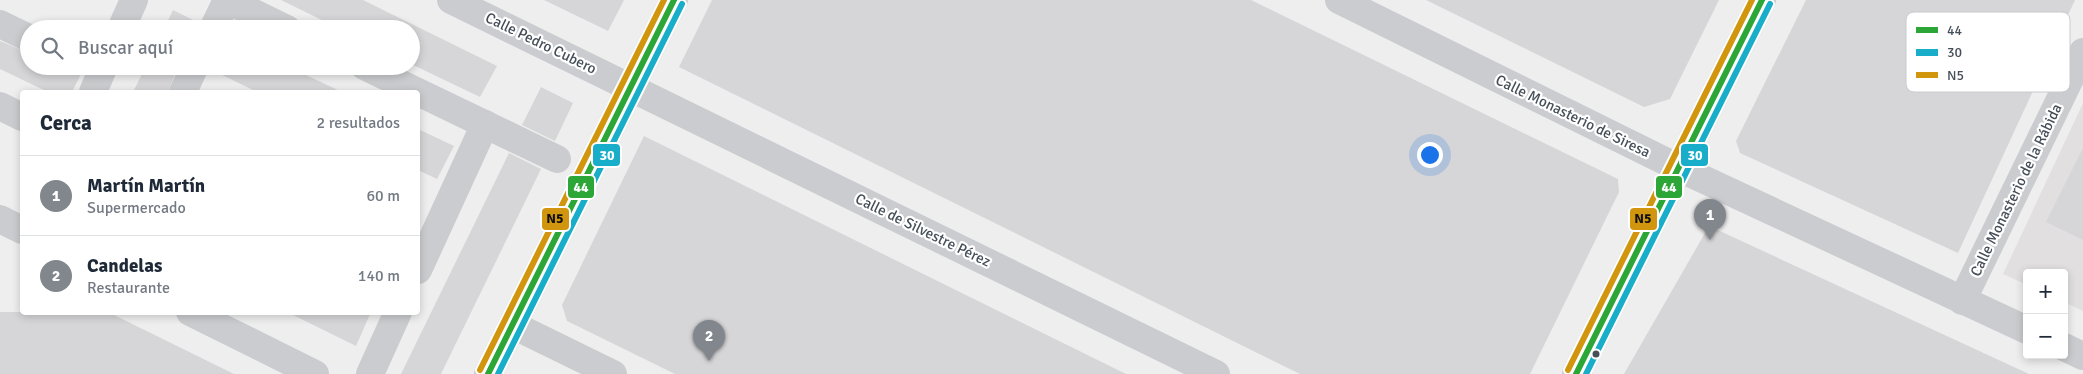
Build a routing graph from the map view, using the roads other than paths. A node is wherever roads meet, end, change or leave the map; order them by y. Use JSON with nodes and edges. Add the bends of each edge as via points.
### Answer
{"nodes":[{"id":1,"x":134,"y":0,"type":"edge"},
{"id":2,"x":227,"y":0,"type":"edge"},
{"id":3,"x":451,"y":0,"type":"edge"},
{"id":4,"x":674,"y":0,"type":"edge"},
{"id":5,"x":1339,"y":0,"type":"edge"},
{"id":6,"x":1762,"y":0,"type":"edge"},
{"id":7,"x":125,"y":20,"type":"edge"},
{"id":8,"x":217,"y":20,"type":"edge"},
{"id":9,"x":268,"y":20,"type":"edge"},
{"id":10,"x":0,"y":24,"type":"edge"},
{"id":11,"x":20,"y":34,"type":"edge"},
{"id":12,"x":2083,"y":52,"type":"edge"},
{"id":13,"x":191,"y":75,"type":"edge"},
{"id":14,"x":383,"y":75,"type":"edge"},
{"id":15,"x":2070,"y":79,"type":"edge"},
{"id":16,"x":630,"y":86,"type":"junction"},
{"id":17,"x":184,"y":90,"type":"edge"},
{"id":18,"x":414,"y":90,"type":"edge"},
{"id":19,"x":2064,"y":92,"type":"edge"},
{"id":20,"x":420,"y":93,"type":"edge"},
{"id":21,"x":0,"y":106,"type":"edge"},
{"id":22,"x":20,"y":116,"type":"edge"},
{"id":23,"x":485,"y":124,"type":"junction"},
{"id":24,"x":557,"y":160,"type":"dead end"},
{"id":25,"x":1679,"y":168,"type":"junction"},
{"id":26,"x":0,"y":219,"type":"edge"},
{"id":27,"x":427,"y":222,"type":"edge"},
{"id":28,"x":20,"y":229,"type":"edge"},
{"id":29,"x":420,"y":259,"type":"edge"},
{"id":30,"x":1962,"y":301,"type":"junction"},
{"id":31,"x":195,"y":315,"type":"edge"},
{"id":32,"x":397,"y":315,"type":"edge"},
{"id":33,"x":513,"y":325,"type":"junction"},
{"id":34,"x":2023,"y":328,"type":"edge"},
{"id":35,"x":2068,"y":349,"type":"edge"},
{"id":36,"x":2083,"y":356,"type":"edge"},
{"id":37,"x":282,"y":367,"type":"edge"},
{"id":38,"x":314,"y":374,"type":"edge"},
{"id":39,"x":370,"y":374,"type":"edge"},
{"id":40,"x":488,"y":374,"type":"edge"},
{"id":41,"x":613,"y":374,"type":"edge"},
{"id":42,"x":1216,"y":374,"type":"edge"},
{"id":43,"x":1576,"y":374,"type":"edge"}],
"edges":[{"from":1,"to":7,"type":"street"},
{"from":2,"to":8,"type":"street"},
{"from":2,"to":9,"type":"street"},
{"from":3,"to":16,"type":"street","name":"Calle Pedro Cubero"},
{"from":4,"to":16,"type":"street"},
{"from":5,"to":25,"type":"street","name":"Calle Monasterio de Siresa"},
{"from":6,"to":25,"type":"street"},
{"from":10,"to":11,"type":"street"},
{"from":12,"to":15,"type":"street","name":"Calle Monasterio de la Rábida"},
{"from":13,"to":17,"type":"street"},
{"from":14,"to":18,"type":"street"},
{"from":16,"to":33,"type":"street"},
{"from":16,"to":42,"type":"street","name":"Calle de Silvestre Pérez"},
{"from":19,"to":30,"type":"street","name":"Calle Monasterio de la Rábida"},
{"from":20,"to":23,"type":"street"},
{"from":21,"to":22,"type":"street"},
{"from":23,"to":24,"type":"street"},
{"from":23,"to":27,"type":"street"},
{"from":25,"to":30,"type":"street","name":"Calle Monasterio de Siresa"},
{"from":25,"to":43,"type":"street"},
{"from":26,"to":28,"type":"street"},
{"from":27,"to":29,"type":"street"},
{"from":30,"to":34,"type":"street","name":"Calle Monasterio de Siresa"},
{"from":31,"to":37,"type":"street"},
{"from":32,"to":39,"type":"street"},
{"from":33,"to":40,"type":"street"},
{"from":33,"to":41,"type":"street"},
{"from":35,"to":36,"type":"street"},
{"from":37,"to":38,"type":"street"}]}
